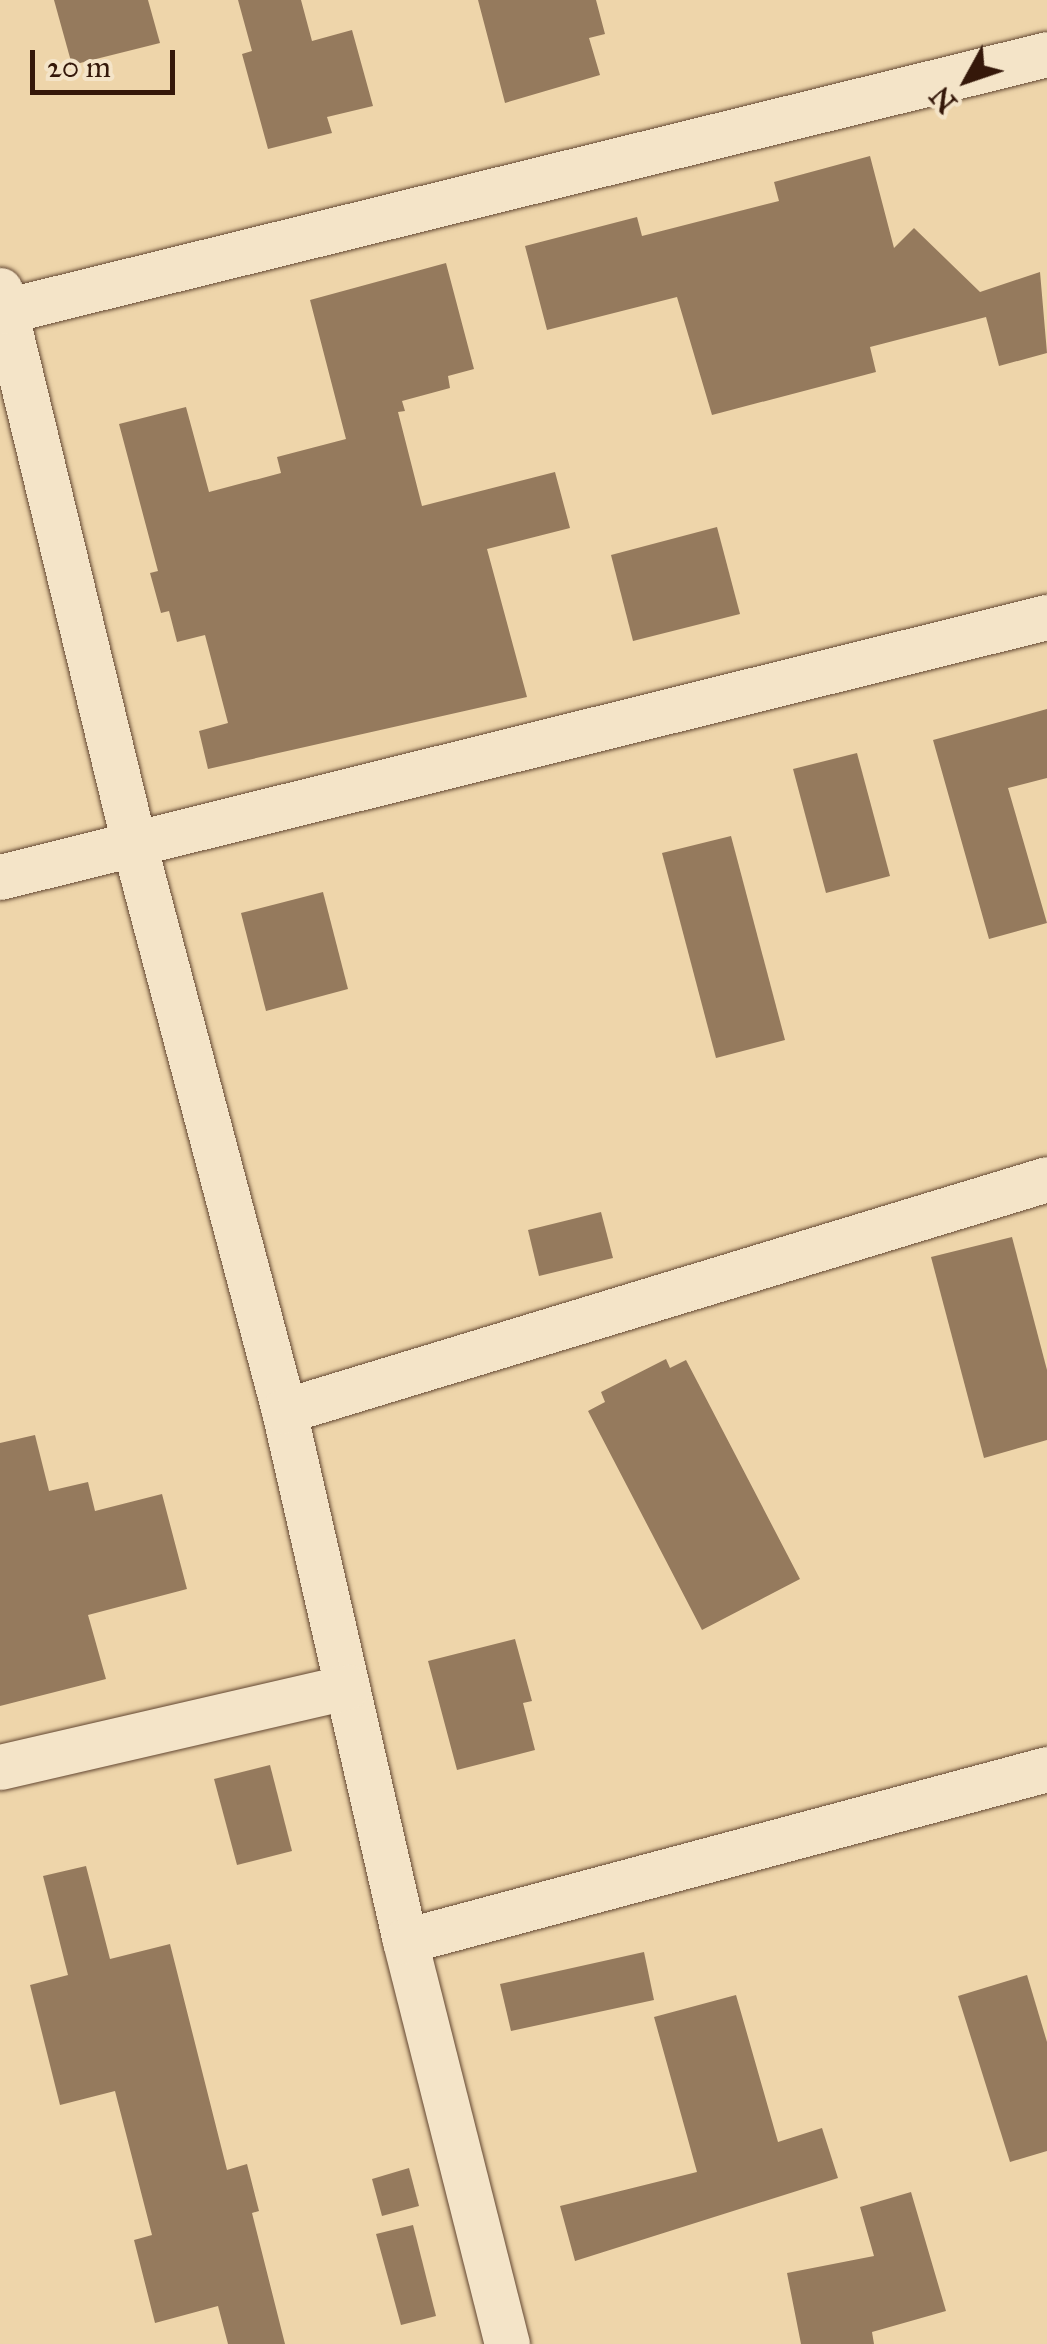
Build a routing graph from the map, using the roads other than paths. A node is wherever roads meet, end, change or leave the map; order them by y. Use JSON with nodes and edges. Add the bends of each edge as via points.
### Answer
{"nodes":[{"id":1,"x":1047,"y":54,"type":"edge"},
{"id":2,"x":3,"y":301,"type":"edge"},
{"id":3,"x":1047,"y":617,"type":"edge"},
{"id":4,"x":134,"y":844,"type":"junction"},
{"id":5,"x":0,"y":878,"type":"edge"},
{"id":6,"x":1047,"y":1179,"type":"edge"},
{"id":7,"x":284,"y":1411,"type":"junction"},
{"id":8,"x":347,"y":1687,"type":"junction"},
{"id":9,"x":0,"y":1767,"type":"edge"},
{"id":10,"x":1047,"y":1769,"type":"edge"},
{"id":11,"x":405,"y":1941,"type":"junction"},
{"id":12,"x":508,"y":2344,"type":"edge"}],
"edges":[{"from":1,"to":2,"type":"street"},
{"from":2,"to":4,"type":"street"},
{"from":3,"to":4,"type":"street"},
{"from":4,"to":5,"type":"street"},
{"from":4,"to":7,"type":"street"},
{"from":6,"to":7,"type":"street"},
{"from":7,"to":8,"type":"street"},
{"from":8,"to":9,"type":"street"},
{"from":8,"to":11,"type":"street"},
{"from":10,"to":11,"type":"street"},
{"from":11,"to":12,"type":"street"}]}
